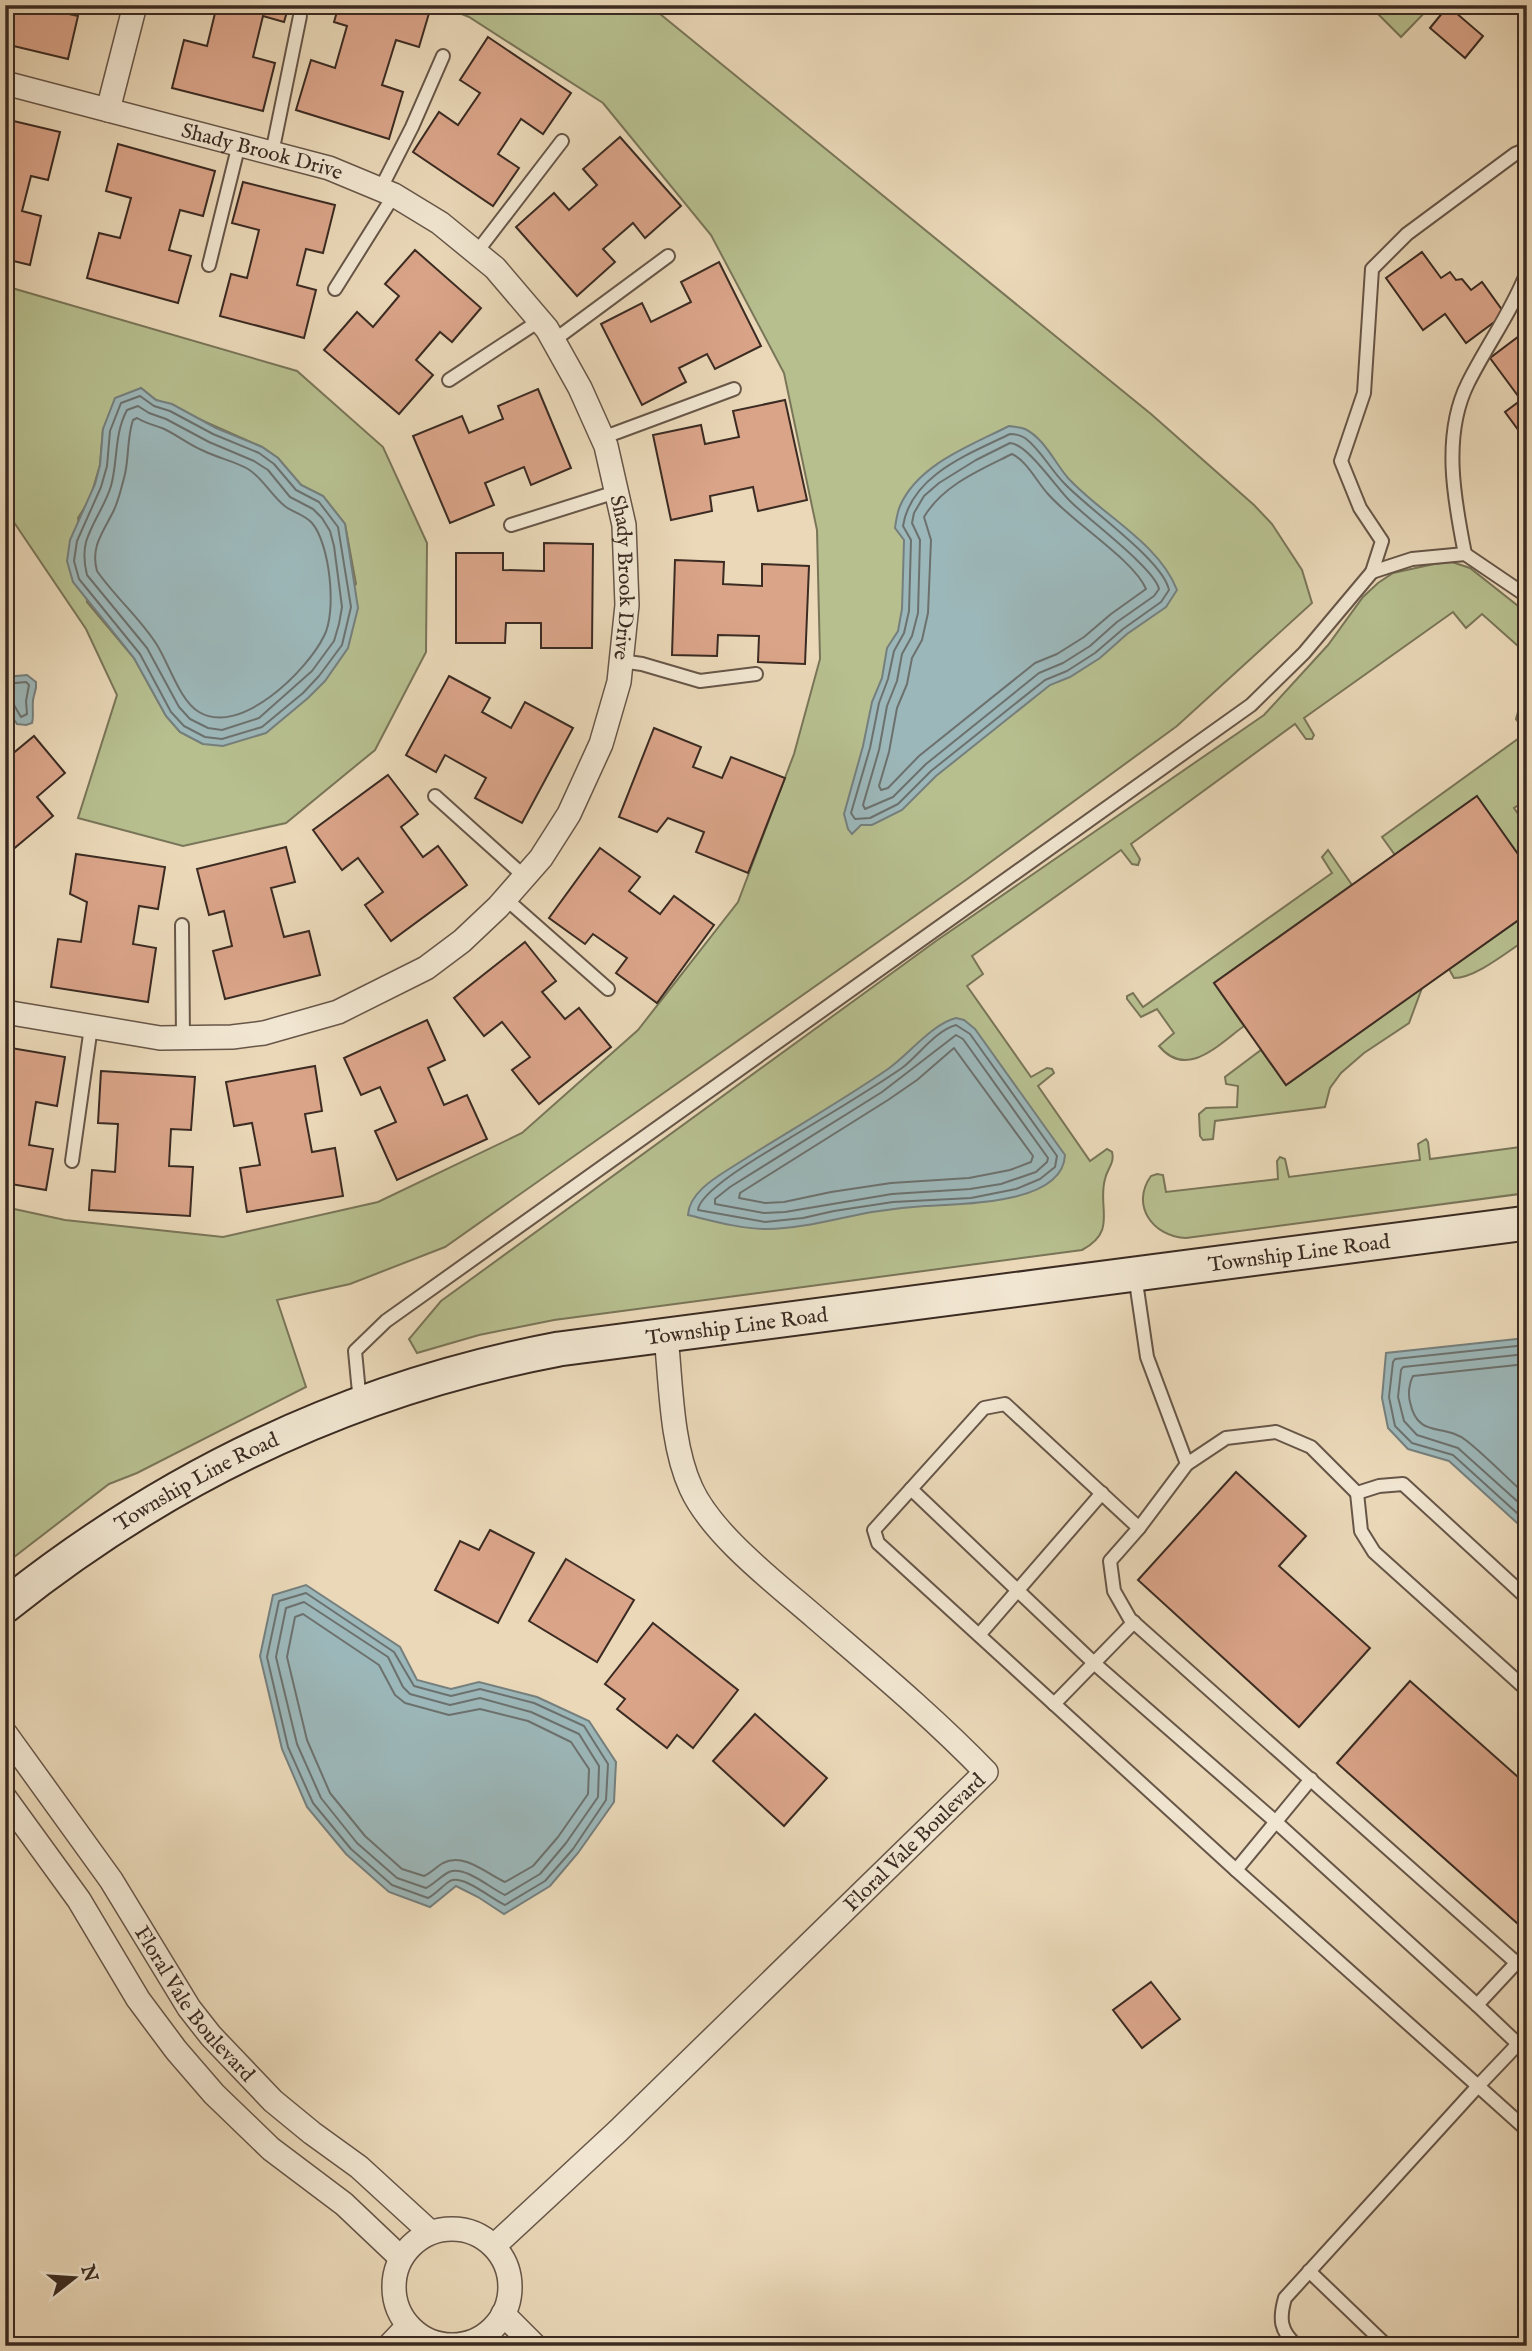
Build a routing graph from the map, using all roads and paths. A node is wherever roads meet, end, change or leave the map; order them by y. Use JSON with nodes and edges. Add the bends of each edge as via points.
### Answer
{"nodes":[{"id":1,"x":135,"y":5,"type":"edge"},
{"id":2,"x":299,"y":16,"type":"dead end"},
{"id":3,"x":443,"y":56,"type":"dead end"},
{"id":4,"x":5,"y":83,"type":"edge"},
{"id":5,"x":108,"y":110,"type":"junction"},
{"id":6,"x":562,"y":141,"type":"dead end"},
{"id":7,"x":239,"y":144,"type":"junction"},
{"id":8,"x":1527,"y":149,"type":"edge"},
{"id":9,"x":272,"y":153,"type":"junction"},
{"id":10,"x":387,"y":192,"type":"junction"},
{"id":11,"x":476,"y":253,"type":"junction"},
{"id":12,"x":668,"y":257,"type":"dead end"},
{"id":13,"x":209,"y":265,"type":"dead end"},
{"id":14,"x":1527,"y":272,"type":"edge"},
{"id":15,"x":335,"y":289,"type":"dead end"},
{"id":16,"x":539,"y":321,"type":"junction"},
{"id":17,"x":553,"y":341,"type":"junction"},
{"id":18,"x":449,"y":380,"type":"dead end"},
{"id":19,"x":734,"y":389,"type":"dead end"},
{"id":20,"x":602,"y":438,"type":"junction"},
{"id":21,"x":617,"y":492,"type":"junction"},
{"id":22,"x":511,"y":525,"type":"dead end"},
{"id":23,"x":1465,"y":554,"type":"junction"},
{"id":24,"x":1372,"y":572,"type":"junction"},
{"id":25,"x":1525,"y":594,"type":"edge"},
{"id":26,"x":621,"y":661,"type":"junction"},
{"id":27,"x":756,"y":674,"type":"dead end"},
{"id":28,"x":435,"y":796,"type":"dead end"},
{"id":29,"x":525,"y":877,"type":"junction"},
{"id":30,"x":506,"y":899,"type":"junction"},
{"id":31,"x":182,"y":925,"type":"dead end"},
{"id":32,"x":608,"y":989,"type":"dead end"},
{"id":33,"x":5,"y":1012,"type":"edge"},
{"id":34,"x":91,"y":1027,"type":"junction"},
{"id":35,"x":183,"y":1039,"type":"junction"},
{"id":36,"x":72,"y":1161,"type":"dead end"},
{"id":37,"x":1527,"y":1223,"type":"edge"},
{"id":38,"x":1135,"y":1274,"type":"junction"},
{"id":39,"x":666,"y":1336,"type":"junction"},
{"id":40,"x":360,"y":1403,"type":"junction"},
{"id":41,"x":1187,"y":1464,"type":"junction"},
{"id":42,"x":911,"y":1489,"type":"junction"},
{"id":43,"x":1102,"y":1493,"type":"junction"},
{"id":44,"x":1357,"y":1493,"type":"junction"},
{"id":45,"x":1139,"y":1528,"type":"junction"},
{"id":46,"x":1018,"y":1591,"type":"junction"},
{"id":47,"x":1527,"y":1598,"type":"edge"},
{"id":48,"x":5,"y":1606,"type":"edge"},
{"id":49,"x":1134,"y":1622,"type":"junction"},
{"id":50,"x":979,"y":1635,"type":"junction"},
{"id":51,"x":1095,"y":1664,"type":"junction"},
{"id":52,"x":1527,"y":1690,"type":"edge"},
{"id":53,"x":1054,"y":1704,"type":"junction"},
{"id":54,"x":5,"y":1732,"type":"edge"},
{"id":55,"x":1311,"y":1779,"type":"junction"},
{"id":56,"x":5,"y":1798,"type":"edge"},
{"id":57,"x":1276,"y":1822,"type":"junction"},
{"id":58,"x":1236,"y":1870,"type":"junction"},
{"id":59,"x":1522,"y":1966,"type":"edge"},
{"id":60,"x":1477,"y":2005,"type":"junction"},
{"id":61,"x":1522,"y":2048,"type":"edge"},
{"id":62,"x":1478,"y":2086,"type":"junction"},
{"id":63,"x":1527,"y":2130,"type":"edge"},
{"id":64,"x":430,"y":2232,"type":"junction"},
{"id":65,"x":494,"y":2246,"type":"junction"},
{"id":66,"x":401,"y":2258,"type":"junction"},
{"id":67,"x":1310,"y":2271,"type":"junction"},
{"id":68,"x":503,"y":2314,"type":"junction"},
{"id":69,"x":408,"y":2326,"type":"junction"},
{"id":70,"x":483,"y":2342,"type":"edge"},
{"id":71,"x":389,"y":2346,"type":"edge"},
{"id":72,"x":535,"y":2346,"type":"edge"},
{"id":73,"x":1297,"y":2346,"type":"edge"},
{"id":74,"x":1387,"y":2346,"type":"edge"}],
"edges":[{"from":1,"to":5,"type":"street"},
{"from":2,"to":9,"type":"lane"},
{"from":3,"to":10,"type":"lane"},
{"from":4,"to":5,"type":"street","name":"Shady Brook Drive"},
{"from":5,"to":7,"type":"street","name":"Shady Brook Drive"},
{"from":6,"to":11,"type":"lane"},
{"from":7,"to":9,"type":"street","name":"Shady Brook Drive"},
{"from":7,"to":13,"type":"lane"},
{"from":8,"to":24,"type":"lane","via":[[1406,234],[1372,269],[1364,393],[1341,461],[1360,508],[1382,541]]},
{"from":9,"to":10,"type":"street","name":"Shady Brook Drive","via":[[329,168]]},
{"from":10,"to":11,"type":"street","name":"Shady Brook Drive","via":[[440,223]]},
{"from":10,"to":15,"type":"lane"},
{"from":11,"to":16,"type":"street","name":"Shady Brook Drive","via":[[495,268]]},
{"from":12,"to":17,"type":"lane"},
{"from":14,"to":23,"type":"lane","via":[[1467,386],[1459,411],[1453,448],[1456,506]]},
{"from":16,"to":17,"type":"street","name":"Shady Brook Drive"},
{"from":16,"to":18,"type":"lane"},
{"from":17,"to":20,"type":"street","name":"Shady Brook Drive"},
{"from":19,"to":20,"type":"lane"},
{"from":20,"to":21,"type":"street","name":"Shady Brook Drive"},
{"from":21,"to":22,"type":"lane"},
{"from":21,"to":26,"type":"street","name":"Shady Brook Drive","via":[[624,525],[627,605]]},
{"from":23,"to":24,"type":"lane","via":[[1412,559]]},
{"from":23,"to":25,"type":"lane"},
{"from":24,"to":40,"type":"lane","via":[[1304,653],[1251,705],[386,1321],[355,1351]]},
{"from":26,"to":27,"type":"lane","via":[[700,681]]},
{"from":26,"to":29,"type":"street","name":"Shady Brook Drive","via":[[620,682],[601,744],[569,814]]},
{"from":28,"to":29,"type":"lane"},
{"from":29,"to":30,"type":"street","name":"Shady Brook Drive"},
{"from":30,"to":32,"type":"lane"},
{"from":30,"to":35,"type":"street","name":"Shady Brook Drive","via":[[426,968],[338,1012],[264,1033]]},
{"from":31,"to":35,"type":"lane"},
{"from":33,"to":34,"type":"street","name":"Shady Brook Drive"},
{"from":34,"to":35,"type":"street","name":"Shady Brook Drive"},
{"from":34,"to":36,"type":"lane"},
{"from":37,"to":38,"type":"street","name":"Township Line Road"},
{"from":38,"to":39,"type":"street","name":"Township Line Road"},
{"from":38,"to":41,"type":"lane","via":[[1147,1357]]},
{"from":39,"to":40,"type":"street","name":"Township Line Road","via":[[519,1357]]},
{"from":39,"to":65,"type":"street","name":"Floral Vale Boulevard","via":[[677,1443],[697,1500],[763,1572],[924,1710],[986,1772]]},
{"from":40,"to":48,"type":"street","name":"Township Line Road","via":[[219,1465],[110,1529]]},
{"from":41,"to":44,"type":"lane","via":[[1226,1438],[1276,1432],[1311,1447]]},
{"from":41,"to":45,"type":"lane"},
{"from":42,"to":43,"type":"lane","via":[[984,1408],[1005,1404]]},
{"from":42,"to":46,"type":"lane"},
{"from":42,"to":50,"type":"lane","via":[[874,1530],[878,1543]]},
{"from":43,"to":45,"type":"lane"},
{"from":43,"to":46,"type":"lane"},
{"from":44,"to":47,"type":"lane","via":[[1403,1484]]},
{"from":44,"to":52,"type":"lane","via":[[1361,1531],[1374,1552]]},
{"from":45,"to":49,"type":"lane","via":[[1110,1561],[1114,1591]]},
{"from":46,"to":50,"type":"lane"},
{"from":46,"to":51,"type":"lane"},
{"from":49,"to":51,"type":"lane"},
{"from":49,"to":55,"type":"lane"},
{"from":50,"to":53,"type":"lane"},
{"from":51,"to":53,"type":"lane"},
{"from":51,"to":57,"type":"lane"},
{"from":53,"to":58,"type":"lane"},
{"from":54,"to":64,"type":"street","name":"Floral Vale Boulevard","via":[[111,1880],[189,2008],[211,2035],[273,2101],[359,2167]]},
{"from":55,"to":57,"type":"lane"},
{"from":55,"to":59,"type":"lane"},
{"from":56,"to":66,"type":"street","name":"Floral Vale Boulevard","via":[[79,1900],[154,2023],[176,2050],[271,2150],[344,2204]]},
{"from":57,"to":58,"type":"lane"},
{"from":57,"to":60,"type":"lane"},
{"from":58,"to":62,"type":"lane"},
{"from":59,"to":60,"type":"lane"},
{"from":60,"to":61,"type":"lane"},
{"from":61,"to":62,"type":"lane"},
{"from":62,"to":63,"type":"lane"},
{"from":62,"to":67,"type":"lane"},
{"from":64,"to":65,"type":"street","via":[[461,2229]]},
{"from":64,"to":66,"type":"street"},
{"from":65,"to":68,"type":"street","via":[[510,2280]]},
{"from":66,"to":69,"type":"street","via":[[393,2293]]},
{"from":67,"to":73,"type":"lane","via":[[1285,2298],[1280,2315],[1286,2336]]},
{"from":67,"to":74,"type":"lane"},
{"from":68,"to":70,"type":"street"},
{"from":68,"to":72,"type":"street"},
{"from":69,"to":70,"type":"street","via":[[438,2344]]},
{"from":69,"to":71,"type":"street"}]}
